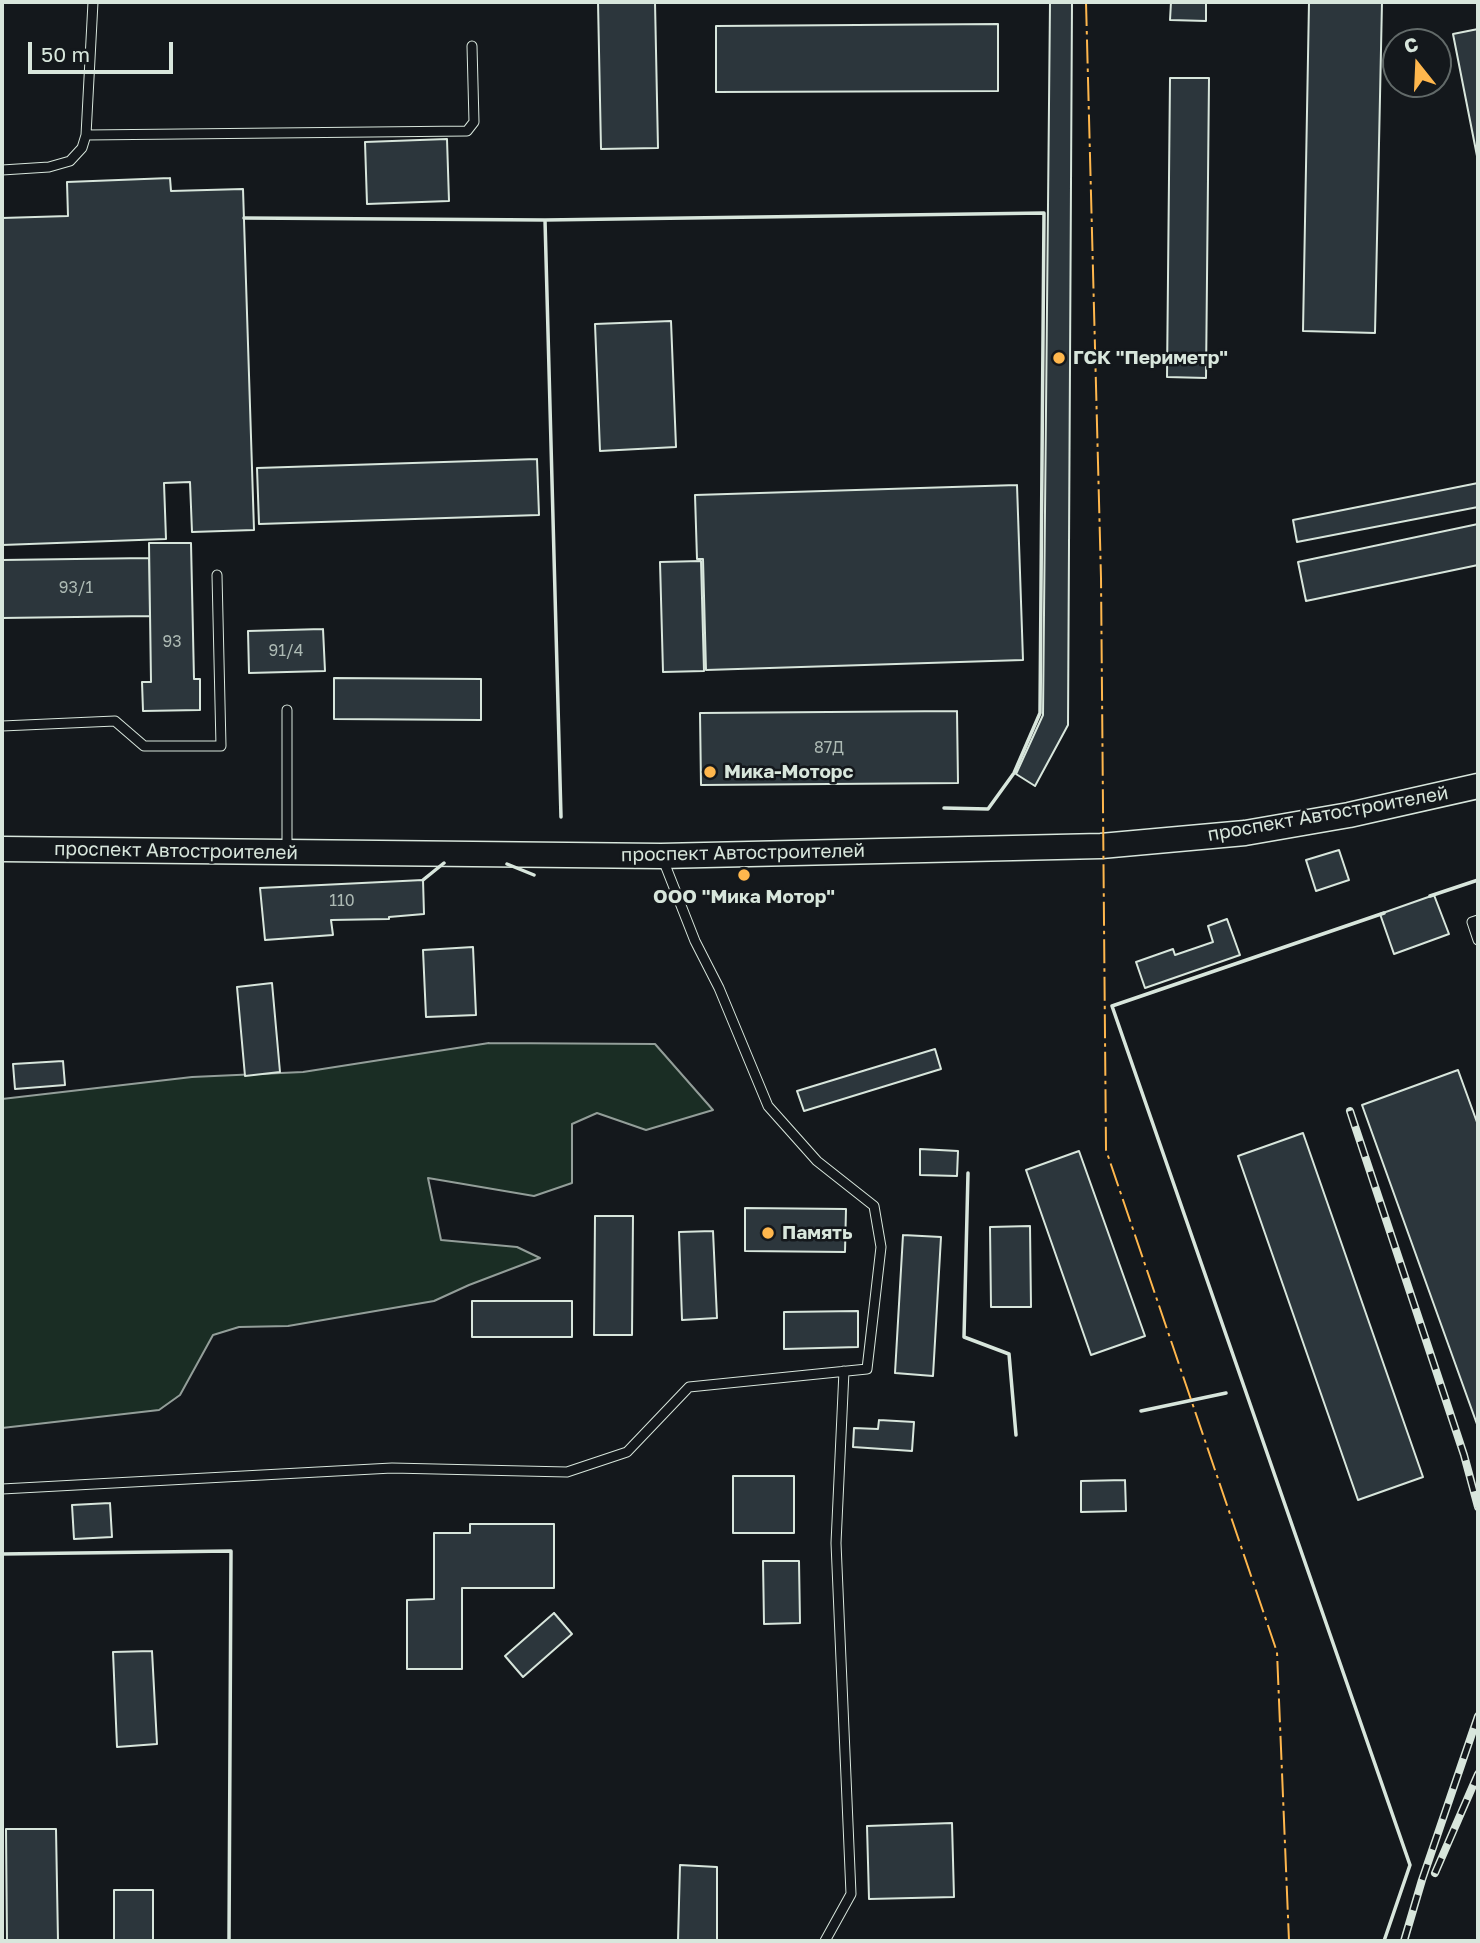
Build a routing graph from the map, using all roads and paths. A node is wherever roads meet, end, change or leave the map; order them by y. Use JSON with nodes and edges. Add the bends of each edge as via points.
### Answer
{"nodes":[{"id":1,"x":93,"y":2,"type":"edge"},
{"id":2,"x":472,"y":46,"type":"dead end"},
{"id":3,"x":86,"y":135,"type":"junction"},
{"id":4,"x":2,"y":170,"type":"edge"},
{"id":5,"x":217,"y":575,"type":"dead end"},
{"id":6,"x":287,"y":710,"type":"dead end"},
{"id":7,"x":2,"y":726,"type":"edge"},
{"id":8,"x":1478,"y":786,"type":"edge"},
{"id":9,"x":2,"y":849,"type":"edge"},
{"id":10,"x":288,"y":852,"type":"junction"},
{"id":11,"x":661,"y":856,"type":"junction"},
{"id":12,"x":1478,"y":920,"type":"edge"},
{"id":13,"x":1478,"y":940,"type":"edge"},
{"id":14,"x":844,"y":1371,"type":"junction"},
{"id":15,"x":2,"y":1489,"type":"edge"},
{"id":16,"x":825,"y":1941,"type":"edge"}],
"edges":[{"from":1,"to":3,"type":"lane"},
{"from":2,"to":3,"type":"lane","via":[[474,122],[467,131]]},
{"from":3,"to":4,"type":"lane","via":[[82,148],[70,160],[49,167]]},
{"from":5,"to":7,"type":"lane","via":[[221,746],[144,746],[115,721]]},
{"from":6,"to":10,"type":"lane"},
{"from":8,"to":11,"type":"main road","name":"проспект Автостроителей","via":[[1245,833],[1114,845]]},
{"from":9,"to":10,"type":"main road","name":"проспект Автостроителей"},
{"from":10,"to":11,"type":"main road","name":"проспект Автостроителей"},
{"from":11,"to":14,"type":"lane","via":[[768,1106],[817,1161],[874,1206],[881,1247],[867,1369]]},
{"from":12,"to":13,"type":"lane","via":[[1472,922]]},
{"from":14,"to":15,"type":"lane","via":[[689,1387],[626,1452],[566,1472],[392,1468]]},
{"from":14,"to":16,"type":"lane","via":[[836,1544],[851,1894]]}]}
